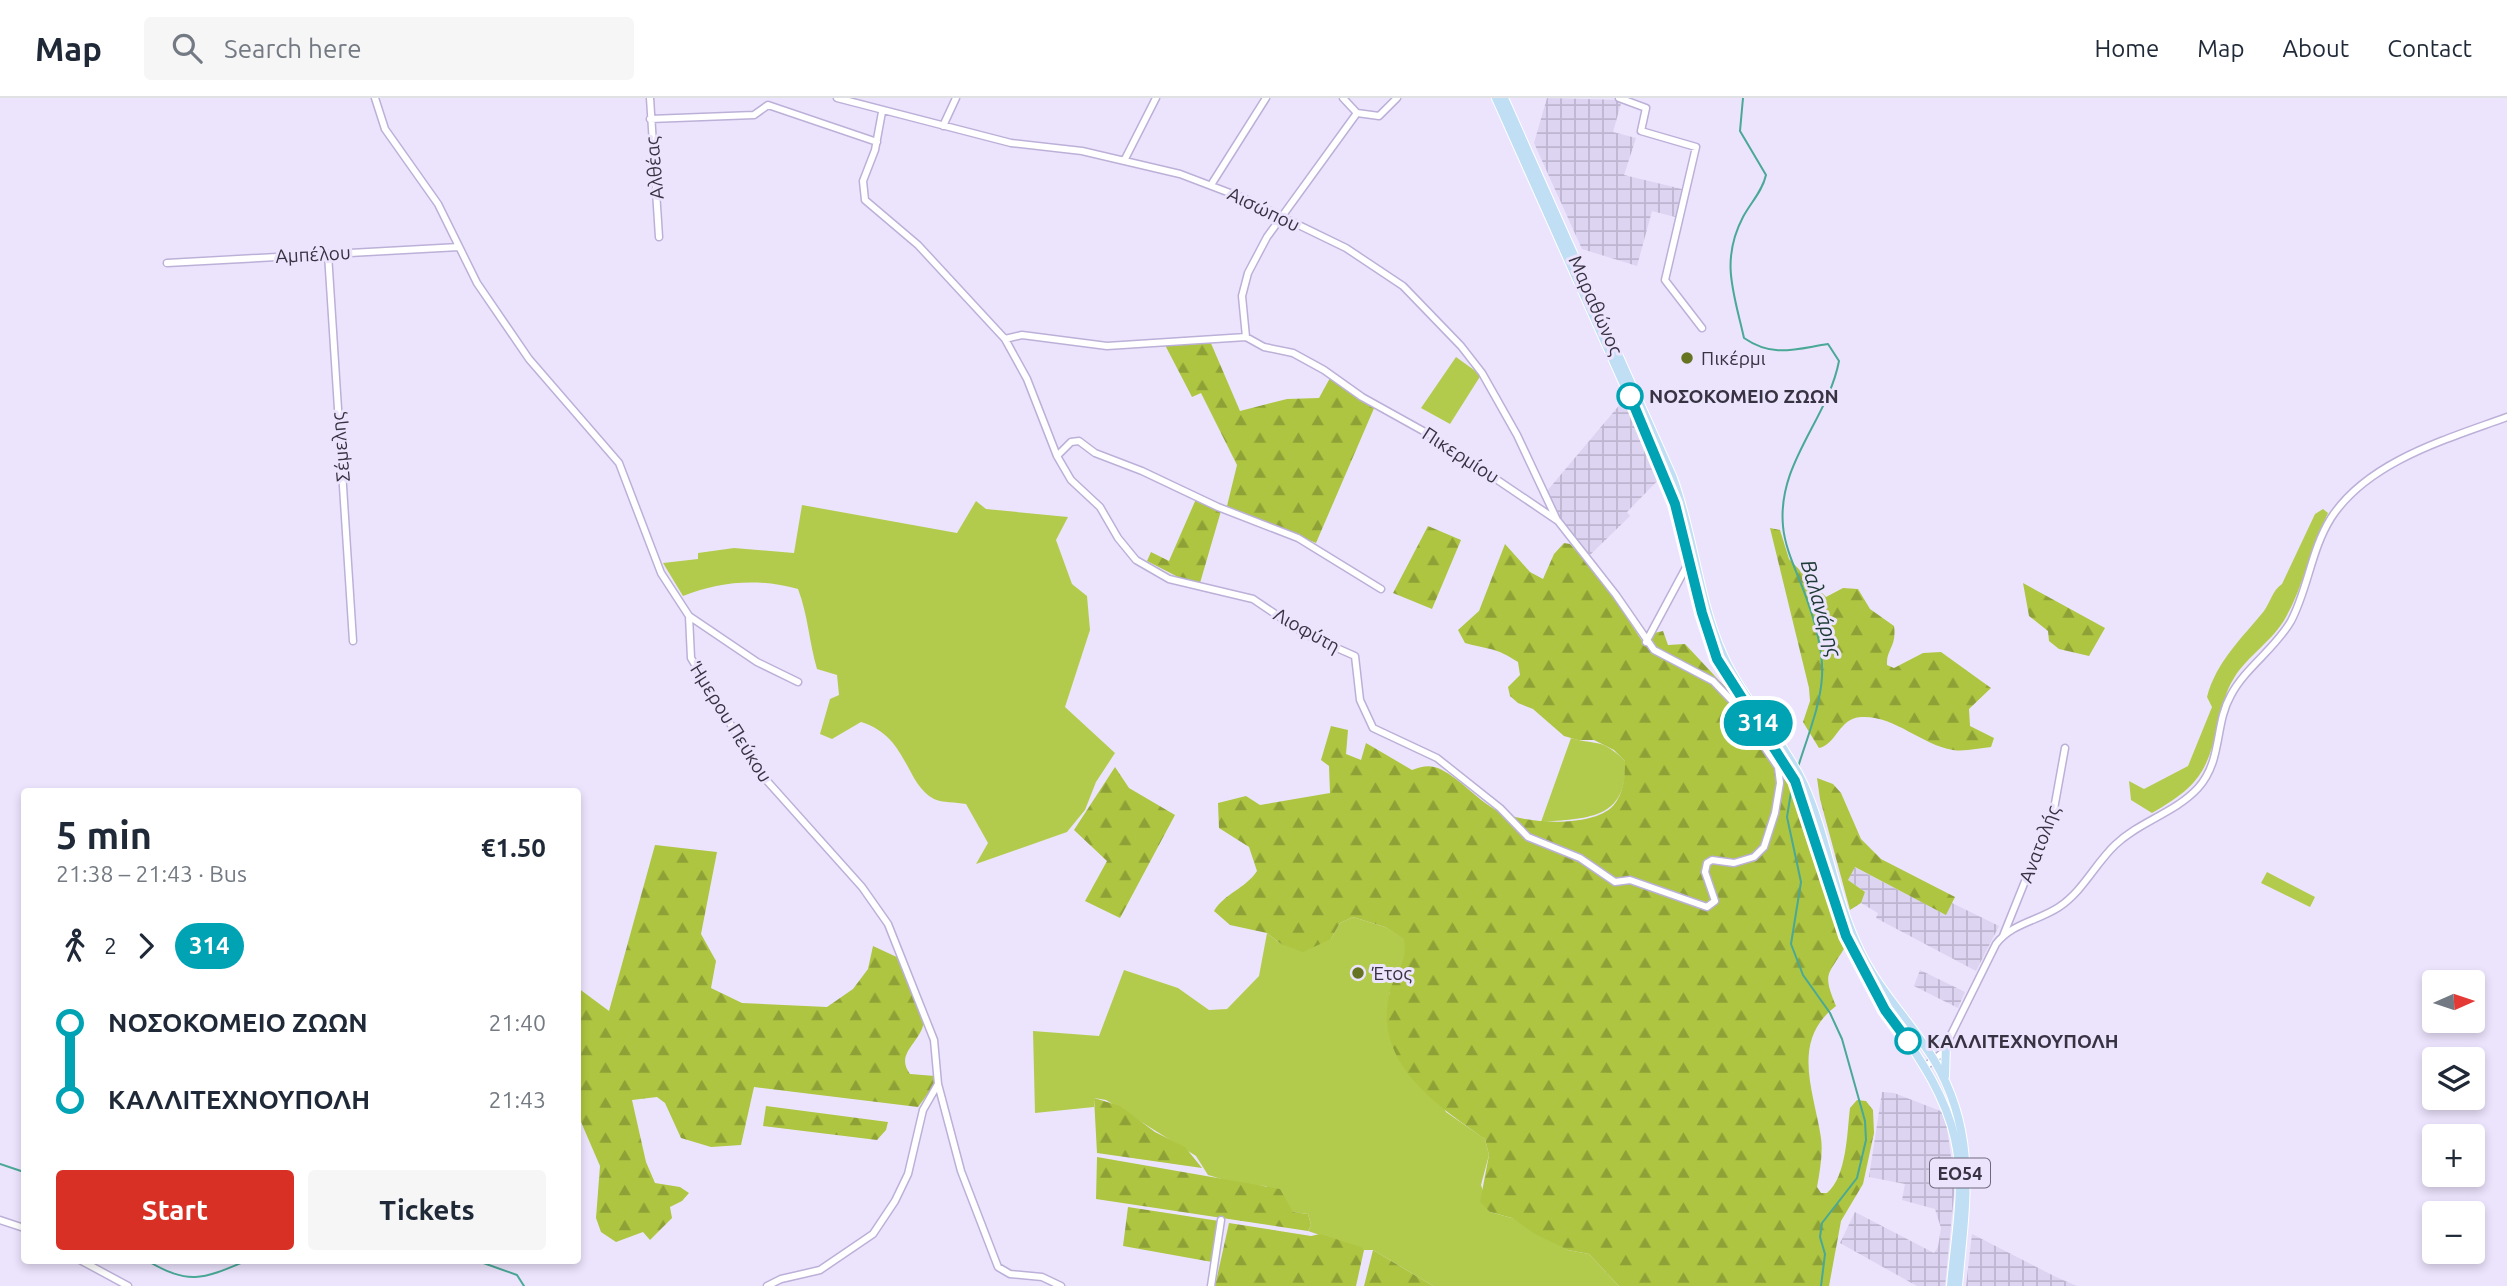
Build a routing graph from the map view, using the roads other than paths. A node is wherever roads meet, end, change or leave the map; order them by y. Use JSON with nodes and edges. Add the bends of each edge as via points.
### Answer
{"nodes":[{"id":1,"x":375,"y":98,"type":"edge"},
{"id":2,"x":650,"y":98,"type":"edge"},
{"id":3,"x":837,"y":98,"type":"edge"},
{"id":4,"x":871,"y":98,"type":"edge"},
{"id":5,"x":956,"y":98,"type":"edge"},
{"id":6,"x":1156,"y":98,"type":"edge"},
{"id":7,"x":1266,"y":98,"type":"edge"},
{"id":8,"x":1343,"y":98,"type":"edge"},
{"id":9,"x":1397,"y":98,"type":"edge"},
{"id":10,"x":1496,"y":98,"type":"edge"},
{"id":11,"x":1504,"y":98,"type":"edge"},
{"id":12,"x":1619,"y":98,"type":"edge"},
{"id":13,"x":867,"y":108,"type":"junction"},
{"id":14,"x":882,"y":112,"type":"junction"},
{"id":15,"x":1357,"y":113,"type":"junction"},
{"id":16,"x":650,"y":119,"type":"junction"},
{"id":17,"x":943,"y":126,"type":"junction"},
{"id":18,"x":877,"y":142,"type":"junction"},
{"id":19,"x":1125,"y":159,"type":"junction"},
{"id":20,"x":1211,"y":184,"type":"junction"},
{"id":21,"x":1282,"y":219,"type":"junction"},
{"id":22,"x":659,"y":237,"type":"dead end"},
{"id":23,"x":458,"y":247,"type":"junction"},
{"id":24,"x":328,"y":254,"type":"junction"},
{"id":25,"x":167,"y":263,"type":"dead end"},
{"id":26,"x":1702,"y":328,"type":"dead end"},
{"id":27,"x":1246,"y":337,"type":"junction"},
{"id":28,"x":1005,"y":339,"type":"junction"},
{"id":29,"x":2507,"y":417,"type":"edge"},
{"id":30,"x":1057,"y":456,"type":"junction"},
{"id":31,"x":1558,"y":521,"type":"junction"},
{"id":32,"x":1690,"y":560,"type":"junction"},
{"id":33,"x":1381,"y":589,"type":"dead end"},
{"id":34,"x":689,"y":616,"type":"junction"},
{"id":35,"x":353,"y":641,"type":"dead end"},
{"id":36,"x":1646,"y":642,"type":"junction"},
{"id":37,"x":798,"y":682,"type":"dead end"},
{"id":38,"x":2065,"y":748,"type":"dead end"},
{"id":39,"x":1789,"y":763,"type":"junction"},
{"id":40,"x":1802,"y":790,"type":"junction"},
{"id":41,"x":1714,"y":904,"type":"joint"},
{"id":42,"x":2003,"y":936,"type":"junction"},
{"id":43,"x":1946,"y":1041,"type":"junction"},
{"id":44,"x":1922,"y":1044,"type":"junction"},
{"id":45,"x":1932,"y":1057,"type":"junction"},
{"id":46,"x":1924,"y":1063,"type":"junction"},
{"id":47,"x":938,"y":1084,"type":"junction"},
{"id":48,"x":1946,"y":1086,"type":"junction"},
{"id":49,"x":0,"y":1220,"type":"edge"},
{"id":50,"x":1221,"y":1220,"type":"dead end"},
{"id":51,"x":21,"y":1227,"type":"edge"},
{"id":52,"x":87,"y":1264,"type":"edge"},
{"id":53,"x":128,"y":1286,"type":"edge"},
{"id":54,"x":768,"y":1286,"type":"edge"},
{"id":55,"x":1061,"y":1286,"type":"edge"},
{"id":56,"x":1211,"y":1286,"type":"edge"},
{"id":57,"x":1951,"y":1286,"type":"edge"},
{"id":58,"x":1958,"y":1286,"type":"edge"}],
"edges":[{"from":1,"to":23,"type":"street","via":[[385,129],[438,204]]},
{"from":2,"to":16,"type":"street","name":"Αλθέας"},
{"from":3,"to":13,"type":"street","name":"Αισώπου"},
{"from":4,"to":13,"type":"street"},
{"from":5,"to":17,"type":"street"},
{"from":6,"to":19,"type":"street"},
{"from":7,"to":20,"type":"street"},
{"from":8,"to":15,"type":"street"},
{"from":9,"to":15,"type":"street","via":[[1380,116]]},
{"from":10,"to":32,"type":"main road","name":"Μαραθώνος","number":"ΕΟ54","via":[[1656,454]]},
{"from":11,"to":39,"type":"main road","name":"Μαραθώνος","number":"ΕΟ54","via":[[1673,478],[1723,655]]},
{"from":12,"to":26,"type":"street","via":[[1646,109],[1641,131],[1696,148],[1665,280]]},
{"from":13,"to":14,"type":"street","name":"Αισώπου"},
{"from":14,"to":17,"type":"street","name":"Αισώπου"},
{"from":14,"to":18,"type":"street"},
{"from":15,"to":21,"type":"street"},
{"from":16,"to":18,"type":"street","via":[[754,115],[770,105]]},
{"from":16,"to":22,"type":"street","name":"Αλθέας"},
{"from":17,"to":19,"type":"street","name":"Αισώπου","via":[[1022,145]]},
{"from":18,"to":28,"type":"street","via":[[863,181],[865,200],[919,245]]},
{"from":19,"to":20,"type":"street","name":"Αισώπου"},
{"from":20,"to":21,"type":"street","name":"Αισώπου"},
{"from":21,"to":27,"type":"street","via":[[1242,288]]},
{"from":21,"to":31,"type":"street","name":"Αισώπου","via":[[1346,248],[1383,271],[1404,286],[1461,346],[1517,435]]},
{"from":23,"to":24,"type":"street","name":"Αμπέλου"},
{"from":23,"to":34,"type":"street","via":[[529,359],[618,463],[662,573]]},
{"from":24,"to":25,"type":"street","name":"Αμπέλου"},
{"from":24,"to":35,"type":"street","name":"Σέμελης"},
{"from":27,"to":28,"type":"street","name":"Πικερμίου","via":[[1107,346],[1022,335]]},
{"from":27,"to":31,"type":"street","name":"Πικερμίου","via":[[1293,352],[1324,370]]},
{"from":28,"to":30,"type":"street","via":[[1027,379]]},
{"from":29,"to":42,"type":"street","via":[[2392,464],[2350,495],[2318,544],[2289,625],[2230,696],[2215,761],[2207,776],[2181,804],[2116,844],[2061,906]]},
{"from":30,"to":33,"type":"street","via":[[1071,442],[1079,441],[1094,453],[1218,508],[1298,538]]},
{"from":30,"to":41,"type":"street","name":"Λιοφύτη","via":[[1073,483],[1100,507],[1136,560],[1178,582],[1253,599],[1305,634],[1355,656],[1360,700],[1373,728],[1437,758],[1500,808],[1528,837],[1580,858],[1615,882],[1630,880],[1707,907]]},
{"from":31,"to":36,"type":"street","name":"Πικερμίου","via":[[1616,594]]},
{"from":32,"to":36,"type":"street"},
{"from":32,"to":39,"type":"main road","name":"Μαραθώνος","number":"ΕΟ54","via":[[1717,659]]},
{"from":34,"to":37,"type":"street","via":[[770,670]]},
{"from":34,"to":47,"type":"street","name":"Ήμερου Πεύκου","via":[[691,658],[759,772],[862,887],[888,924],[934,1040]]},
{"from":36,"to":41,"type":"street","name":"Πικερμίου","via":[[1671,662],[1713,681],[1736,705],[1778,767],[1780,783],[1770,832],[1760,852],[1742,862],[1707,863]]},
{"from":38,"to":42,"type":"street","name":"Ανατολής","via":[[2054,809]]},
{"from":39,"to":40,"type":"main road","name":"Μαραθώνος","number":"ΕΟ54"},
{"from":40,"to":44,"type":"main road","name":"Μαραθώνος","number":"ΕΟ54","via":[[1856,942]]},
{"from":40,"to":46,"type":"main road","name":"Μαραθώνος","number":"ΕΟ54","via":[[1832,900],[1850,945],[1885,1010]]},
{"from":42,"to":43,"type":"street","name":"Ανατολής"},
{"from":43,"to":44,"type":"main road"},
{"from":43,"to":45,"type":"street","name":"Ανατολής"},
{"from":43,"to":48,"type":"main road"},
{"from":44,"to":45,"type":"main road","name":"Μαραθώνος","number":"ΕΟ54"},
{"from":45,"to":46,"type":"street","name":"Ανατολής"},
{"from":45,"to":48,"type":"main road","name":"Μαραθώνος","number":"ΕΟ54"},
{"from":46,"to":57,"type":"main road","name":"Μαραθώνος","number":"ΕΟ54","via":[[1951,1123],[1958,1157],[1960,1209]]},
{"from":47,"to":54,"type":"street","via":[[923,1110],[903,1185],[873,1234],[820,1269]]},
{"from":47,"to":55,"type":"street","name":"Ήμερου Πεύκου","via":[[968,1192],[998,1267]]},
{"from":48,"to":58,"type":"main road","name":"Μαραθώνος","number":"ΕΟ54","via":[[1956,1110],[1966,1169],[1967,1209]]},
{"from":49,"to":51,"type":"street"},
{"from":50,"to":56,"type":"street"},
{"from":52,"to":53,"type":"street"}]}
